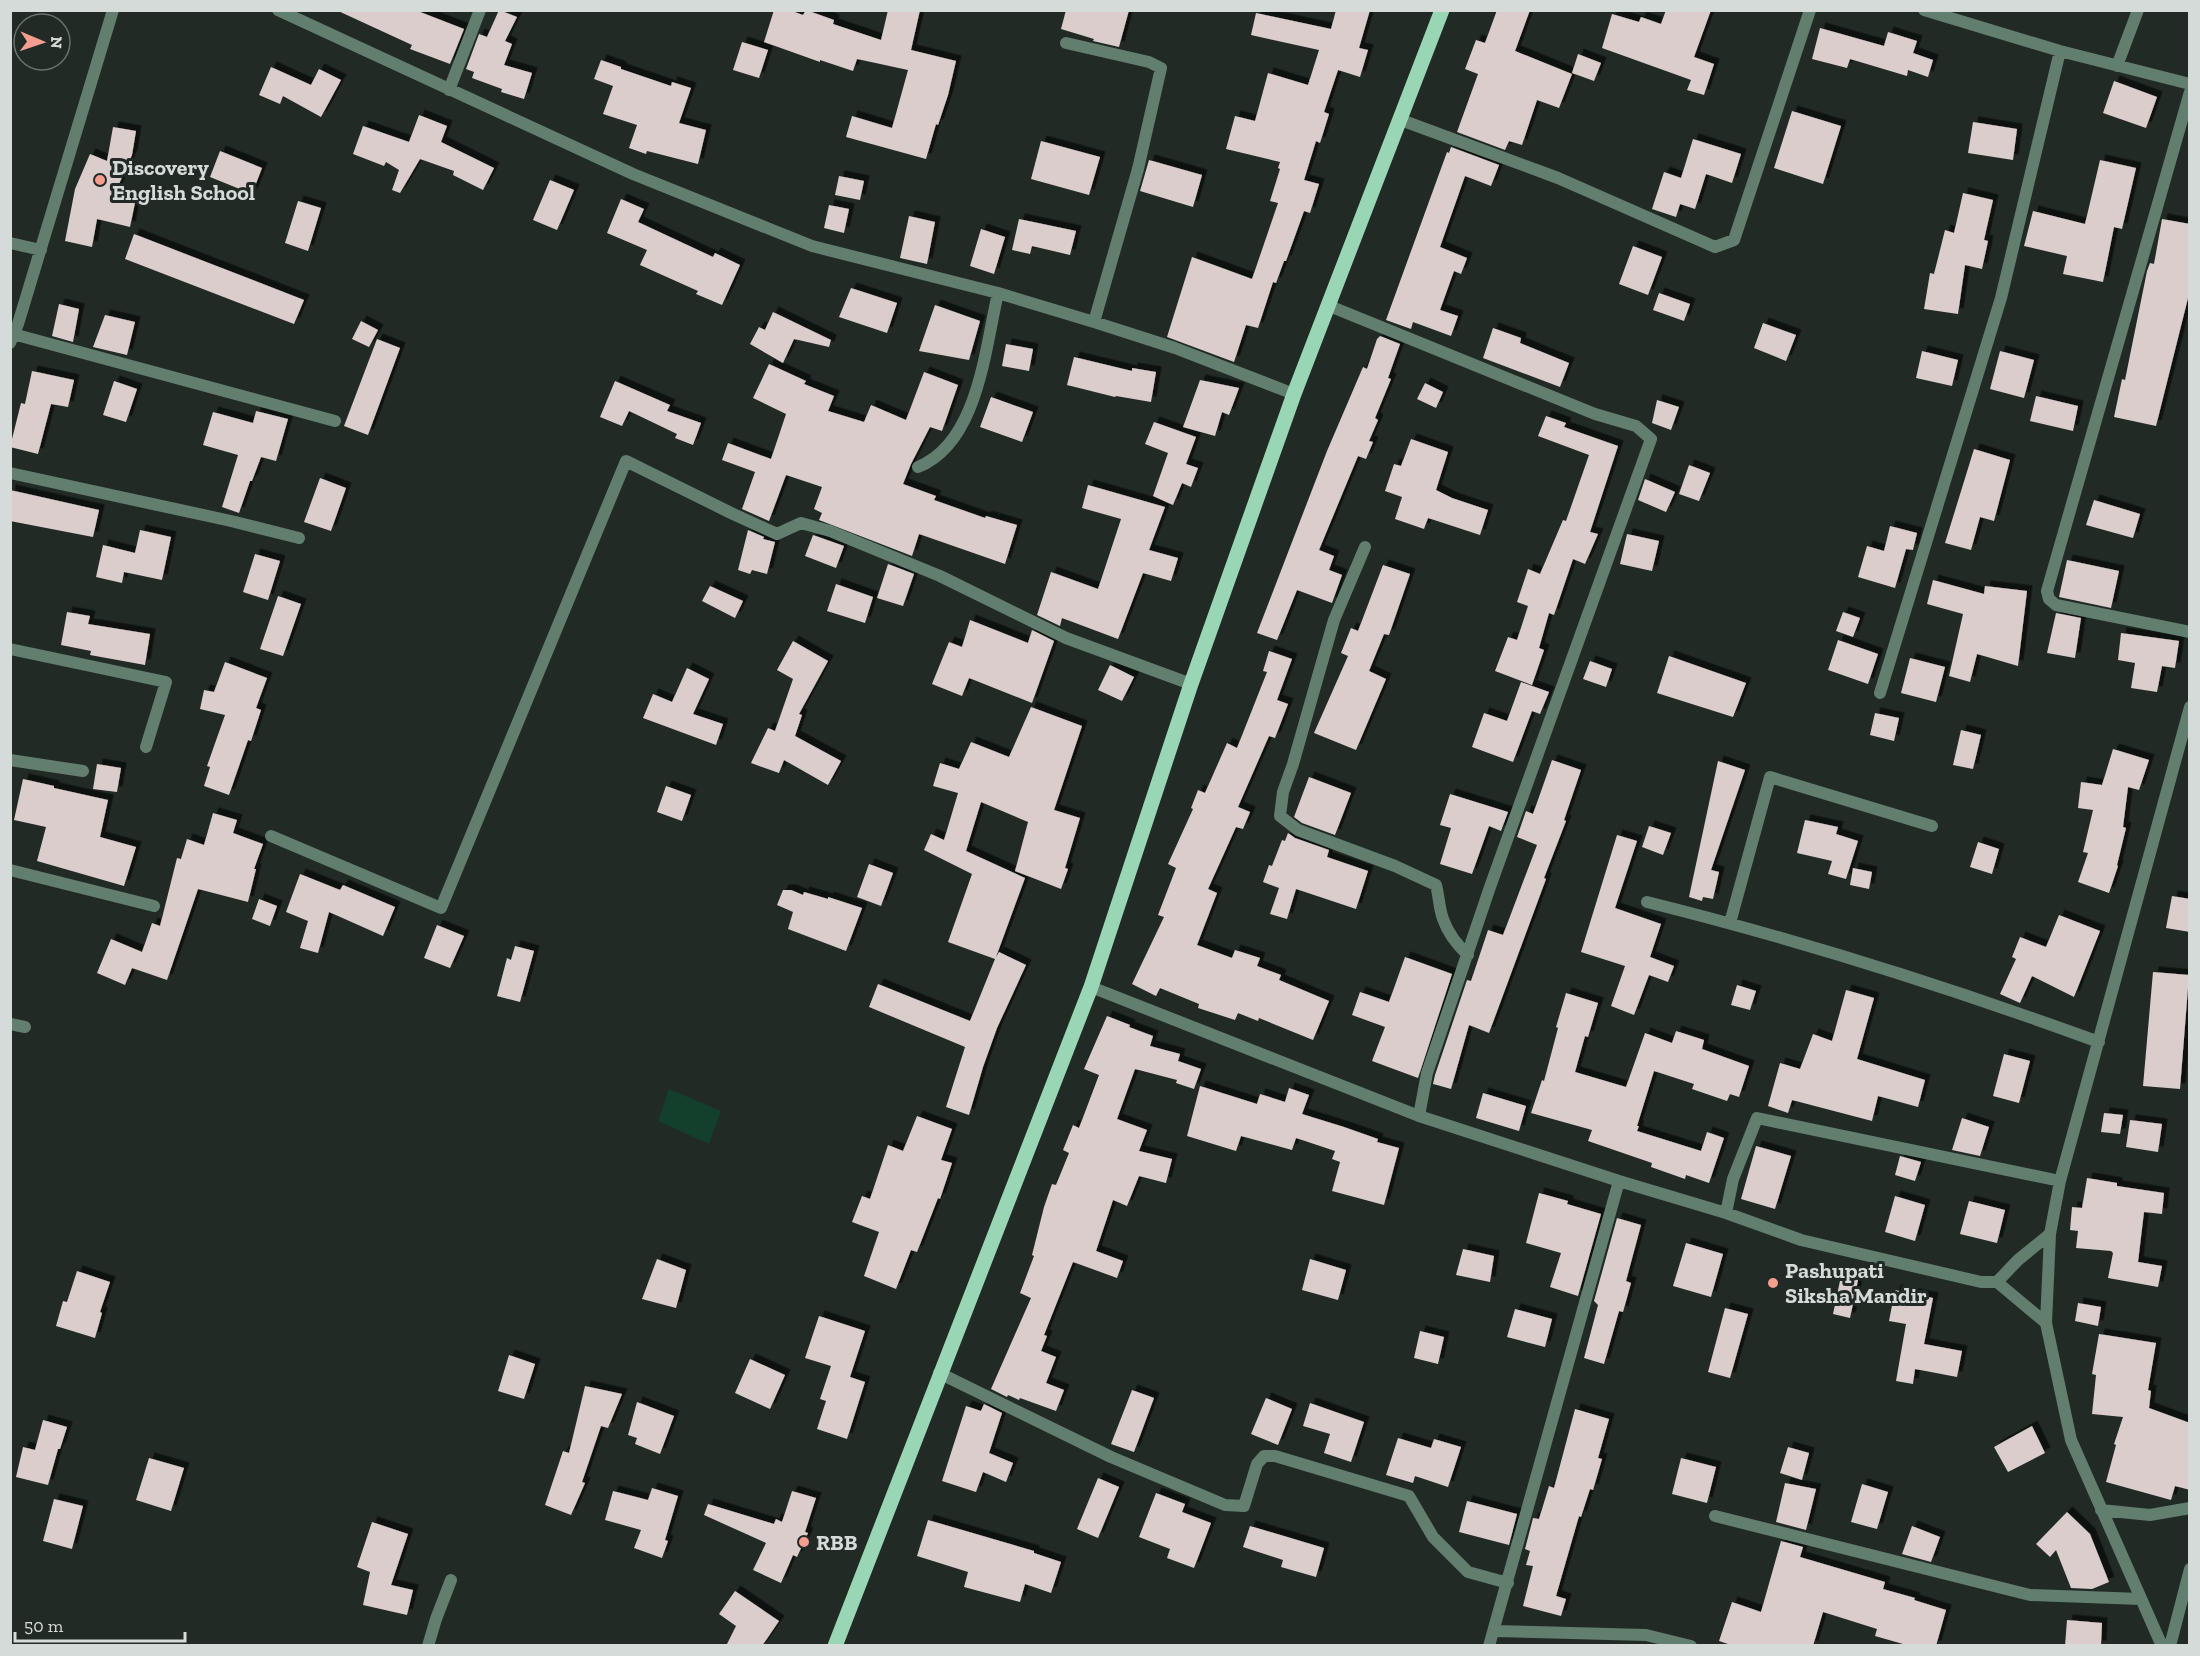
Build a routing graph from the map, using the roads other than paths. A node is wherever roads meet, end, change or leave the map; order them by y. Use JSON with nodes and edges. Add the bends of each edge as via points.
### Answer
{"nodes":[{"id":1,"x":113,"y":10,"type":"edge"},
{"id":2,"x":278,"y":10,"type":"edge"},
{"id":3,"x":480,"y":10,"type":"edge"},
{"id":4,"x":1442,"y":10,"type":"edge"},
{"id":5,"x":1810,"y":10,"type":"edge"},
{"id":6,"x":1924,"y":10,"type":"edge"},
{"id":7,"x":2138,"y":10,"type":"edge"},
{"id":8,"x":1066,"y":43,"type":"dead end"},
{"id":9,"x":2060,"y":51,"type":"junction"},
{"id":10,"x":2117,"y":66,"type":"junction"},
{"id":11,"x":2190,"y":84,"type":"edge"},
{"id":12,"x":449,"y":90,"type":"junction"},
{"id":13,"x":2190,"y":92,"type":"edge"},
{"id":14,"x":1401,"y":120,"type":"junction"},
{"id":15,"x":10,"y":243,"type":"edge"},
{"id":16,"x":41,"y":250,"type":"junction"},
{"id":17,"x":998,"y":293,"type":"junction"},
{"id":18,"x":1327,"y":305,"type":"junction"},
{"id":19,"x":1095,"y":322,"type":"junction"},
{"id":20,"x":12,"y":339,"type":"edge"},
{"id":21,"x":1294,"y":394,"type":"junction"},
{"id":22,"x":335,"y":421,"type":"dead end"},
{"id":23,"x":918,"y":467,"type":"dead end"},
{"id":24,"x":10,"y":473,"type":"edge"},
{"id":25,"x":299,"y":538,"type":"dead end"},
{"id":26,"x":1365,"y":547,"type":"dead end"},
{"id":27,"x":2190,"y":632,"type":"edge"},
{"id":28,"x":10,"y":649,"type":"edge"},
{"id":29,"x":1191,"y":684,"type":"junction"},
{"id":30,"x":1880,"y":693,"type":"dead end"},
{"id":31,"x":2190,"y":707,"type":"edge"},
{"id":32,"x":146,"y":747,"type":"dead end"},
{"id":33,"x":10,"y":759,"type":"edge"},
{"id":34,"x":83,"y":771,"type":"dead end"},
{"id":35,"x":1932,"y":826,"type":"dead end"},
{"id":36,"x":271,"y":836,"type":"dead end"},
{"id":37,"x":10,"y":870,"type":"edge"},
{"id":38,"x":1647,"y":902,"type":"dead end"},
{"id":39,"x":154,"y":906,"type":"dead end"},
{"id":40,"x":1730,"y":923,"type":"junction"},
{"id":41,"x":1468,"y":955,"type":"junction"},
{"id":42,"x":1090,"y":987,"type":"junction"},
{"id":43,"x":10,"y":1024,"type":"edge"},
{"id":44,"x":25,"y":1028,"type":"dead end"},
{"id":45,"x":2099,"y":1042,"type":"junction"},
{"id":46,"x":1419,"y":1116,"type":"junction"},
{"id":47,"x":1619,"y":1181,"type":"junction"},
{"id":48,"x":2060,"y":1181,"type":"junction"},
{"id":49,"x":1726,"y":1213,"type":"junction"},
{"id":50,"x":2050,"y":1234,"type":"junction"},
{"id":51,"x":1997,"y":1282,"type":"junction"},
{"id":52,"x":2046,"y":1323,"type":"junction"},
{"id":53,"x":939,"y":1373,"type":"junction"},
{"id":54,"x":2190,"y":1508,"type":"edge"},
{"id":55,"x":2102,"y":1510,"type":"junction"},
{"id":56,"x":1715,"y":1516,"type":"dead end"},
{"id":57,"x":2190,"y":1569,"type":"edge"},
{"id":58,"x":451,"y":1580,"type":"dead end"},
{"id":59,"x":1508,"y":1583,"type":"junction"},
{"id":60,"x":2141,"y":1599,"type":"junction"},
{"id":61,"x":1494,"y":1631,"type":"junction"},
{"id":62,"x":428,"y":1646,"type":"edge"},
{"id":63,"x":835,"y":1646,"type":"edge"},
{"id":64,"x":1489,"y":1646,"type":"edge"},
{"id":65,"x":1691,"y":1646,"type":"edge"},
{"id":66,"x":2162,"y":1646,"type":"edge"},
{"id":67,"x":2170,"y":1646,"type":"edge"}],
"edges":[{"from":1,"to":16,"type":"street"},
{"from":2,"to":12,"type":"street"},
{"from":3,"to":12,"type":"street"},
{"from":4,"to":14,"type":"main road"},
{"from":5,"to":14,"type":"street","via":[[1734,240],[1715,247],[1558,178]]},
{"from":6,"to":9,"type":"street"},
{"from":7,"to":10,"type":"street"},
{"from":8,"to":19,"type":"street","via":[[1161,68]]},
{"from":9,"to":10,"type":"street"},
{"from":9,"to":30,"type":"street","via":[[2001,298]]},
{"from":10,"to":11,"type":"street"},
{"from":12,"to":17,"type":"street","via":[[633,174],[812,246]]},
{"from":13,"to":27,"type":"street","via":[[2048,591],[2049,599],[2056,605]]},
{"from":14,"to":18,"type":"main road"},
{"from":15,"to":16,"type":"street"},
{"from":16,"to":20,"type":"street"},
{"from":17,"to":19,"type":"street"},
{"from":17,"to":23,"type":"street","via":[[978,385],[961,428],[930,463]]},
{"from":18,"to":21,"type":"main road"},
{"from":18,"to":41,"type":"street","via":[[1595,414],[1636,426],[1651,440]]},
{"from":19,"to":21,"type":"street"},
{"from":20,"to":22,"type":"street"},
{"from":21,"to":29,"type":"main road"},
{"from":24,"to":25,"type":"street"},
{"from":26,"to":41,"type":"street","via":[[1334,620],[1283,792],[1280,816],[1298,830],[1436,885],[1442,918],[1455,943]]},
{"from":28,"to":32,"type":"street","via":[[166,682]]},
{"from":29,"to":36,"type":"street","via":[[1066,638],[932,573],[830,531],[801,523],[777,534],[626,461],[441,908]]},
{"from":29,"to":42,"type":"main road"},
{"from":31,"to":45,"type":"street"},
{"from":33,"to":34,"type":"street"},
{"from":35,"to":40,"type":"street","via":[[1770,777]]},
{"from":37,"to":39,"type":"street"},
{"from":38,"to":40,"type":"street"},
{"from":40,"to":45,"type":"street","via":[[1988,1002]]},
{"from":41,"to":46,"type":"street","via":[[1426,1073]]},
{"from":42,"to":46,"type":"street"},
{"from":42,"to":53,"type":"main road"},
{"from":43,"to":44,"type":"street"},
{"from":45,"to":48,"type":"street"},
{"from":46,"to":47,"type":"street"},
{"from":47,"to":49,"type":"street"},
{"from":47,"to":59,"type":"street"},
{"from":48,"to":49,"type":"street","via":[[1757,1118],[1733,1179]]},
{"from":48,"to":50,"type":"street"},
{"from":49,"to":51,"type":"street","via":[[1801,1240],[1981,1282]]},
{"from":50,"to":51,"type":"street"},
{"from":50,"to":52,"type":"street"},
{"from":51,"to":52,"type":"street"},
{"from":52,"to":55,"type":"street","via":[[2071,1440]]},
{"from":53,"to":59,"type":"street","via":[[1111,1457],[1225,1505],[1244,1506],[1257,1464],[1264,1456],[1409,1496],[1433,1537],[1468,1572]]},
{"from":53,"to":63,"type":"main road"},
{"from":54,"to":55,"type":"street","via":[[2150,1515]]},
{"from":55,"to":60,"type":"street"},
{"from":56,"to":60,"type":"street","via":[[2030,1595]]},
{"from":57,"to":67,"type":"street"},
{"from":58,"to":62,"type":"street"},
{"from":59,"to":61,"type":"street"},
{"from":60,"to":66,"type":"street"},
{"from":61,"to":64,"type":"street"},
{"from":61,"to":65,"type":"street","via":[[1646,1635]]}]}
